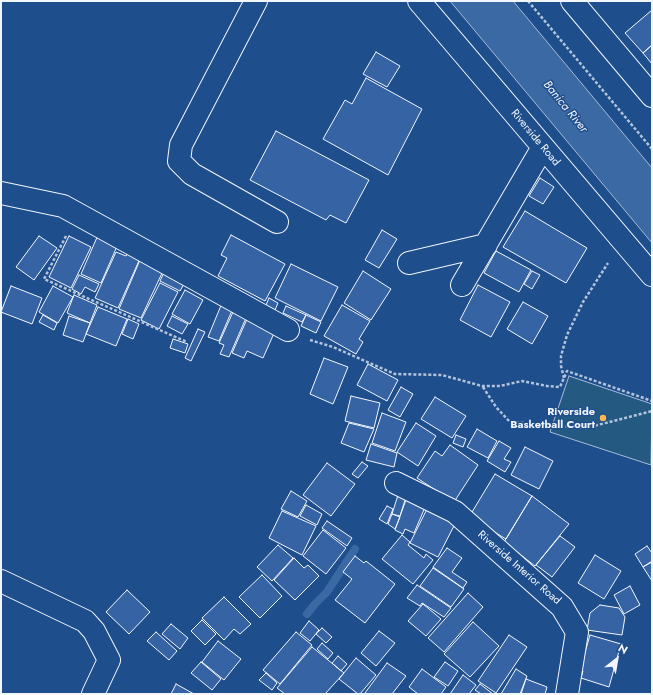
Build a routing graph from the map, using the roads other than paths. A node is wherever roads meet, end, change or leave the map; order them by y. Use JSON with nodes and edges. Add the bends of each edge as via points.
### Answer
{"nodes":[{"id":1,"x":256,"y":1,"type":"edge"},
{"id":2,"x":419,"y":1,"type":"edge"},
{"id":3,"x":572,"y":1,"type":"edge"},
{"id":4,"x":652,"y":96,"type":"edge"},
{"id":5,"x":543,"y":147,"type":"junction"},
{"id":6,"x":1,"y":193,"type":"edge"},
{"id":7,"x":277,"y":222,"type":"dead end"},
{"id":8,"x":486,"y":244,"type":"junction"},
{"id":9,"x":410,"y":263,"type":"dead end"},
{"id":10,"x":652,"y":275,"type":"edge"},
{"id":11,"x":462,"y":285,"type":"dead end"},
{"id":12,"x":288,"y":330,"type":"road end"},
{"id":13,"x":396,"y":483,"type":"dead end"},
{"id":14,"x":1,"y":581,"type":"edge"},
{"id":15,"x":93,"y":694,"type":"edge"},
{"id":16,"x":567,"y":694,"type":"edge"}],
"edges":[{"from":1,"to":7,"type":"street","via":[[181,145],[180,161],[192,174]]},
{"from":2,"to":5,"type":"street","name":"Riverside Road"},
{"from":3,"to":4,"type":"street"},
{"from":5,"to":8,"type":"street"},
{"from":5,"to":10,"type":"street","name":"Riverside Road"},
{"from":6,"to":12,"type":"street","via":[[63,206]]},
{"from":8,"to":9,"type":"street"},
{"from":8,"to":11,"type":"street"},
{"from":13,"to":16,"type":"street","name":"Riverside Interior Road","via":[[455,512],[562,607],[577,632]]},
{"from":14,"to":15,"type":"street","via":[[85,621],[94,631],[109,660]]}]}
